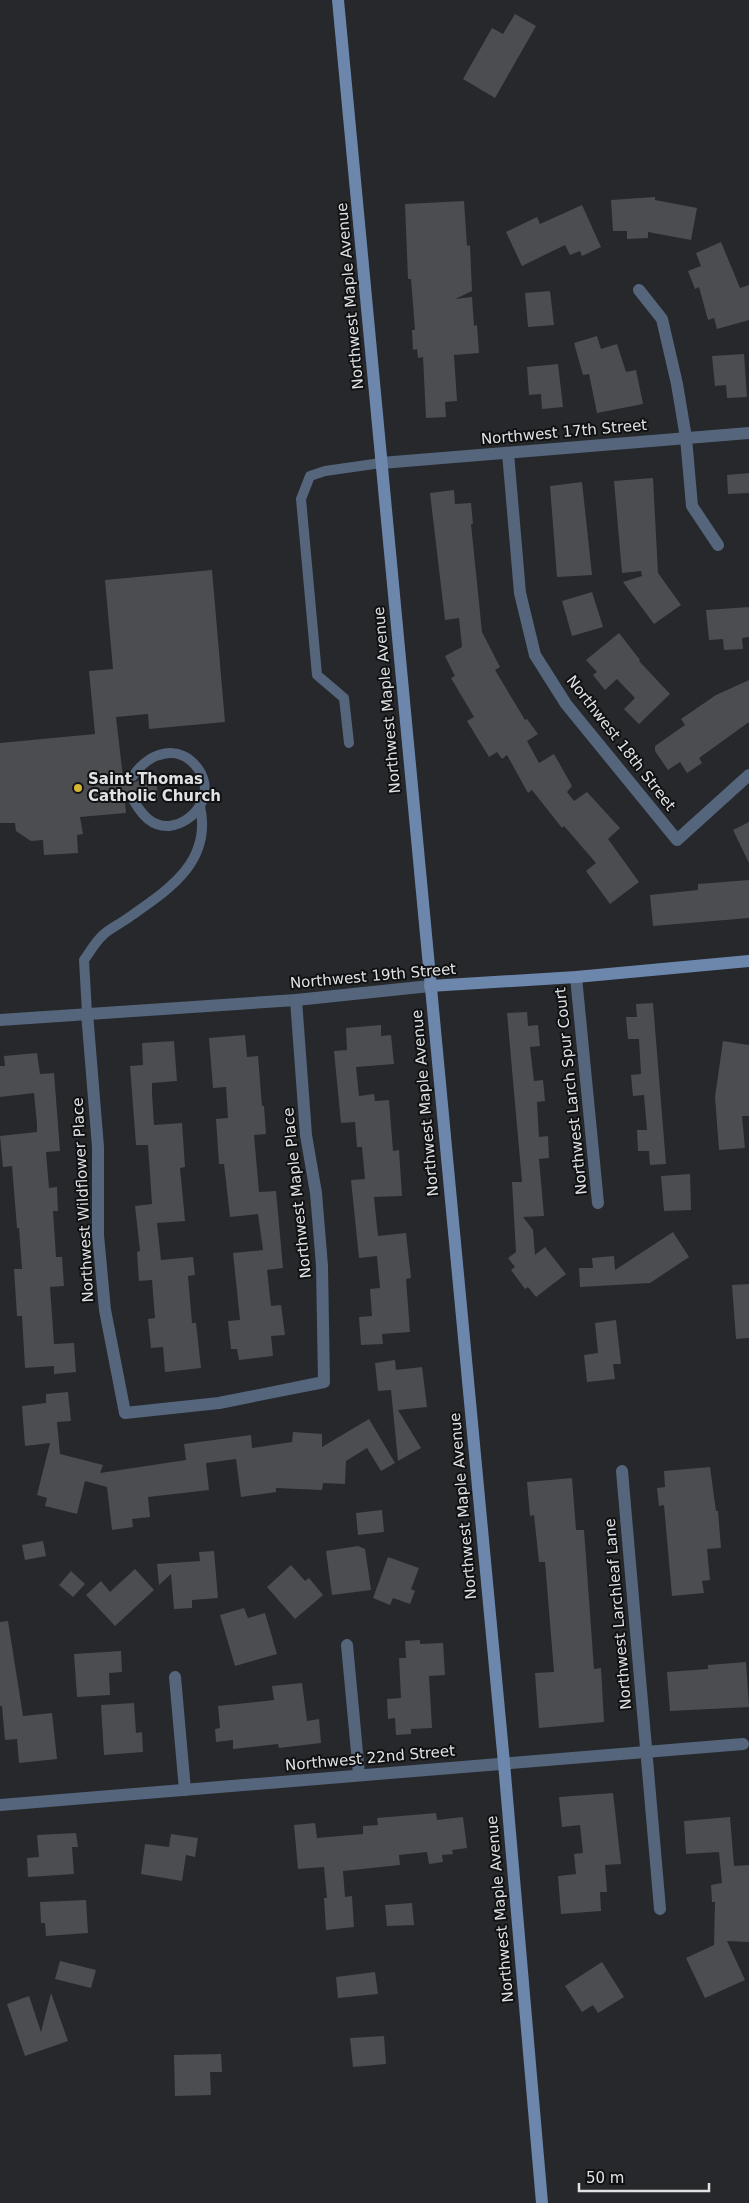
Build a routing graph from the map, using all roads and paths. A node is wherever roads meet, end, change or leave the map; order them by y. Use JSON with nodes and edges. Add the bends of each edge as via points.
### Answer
{"nodes":[{"id":1,"x":338,"y":0,"type":"edge"},
{"id":2,"x":639,"y":290,"type":"dead end"},
{"id":3,"x":749,"y":433,"type":"edge"},
{"id":4,"x":686,"y":438,"type":"junction"},
{"id":5,"x":508,"y":453,"type":"junction"},
{"id":6,"x":381,"y":463,"type":"junction"},
{"id":7,"x":718,"y":545,"type":"dead end"},
{"id":8,"x":349,"y":743,"type":"dead end"},
{"id":9,"x":749,"y":775,"type":"edge"},
{"id":10,"x":133,"y":776,"type":"dead end"},
{"id":11,"x":134,"y":801,"type":"dead end"},
{"id":12,"x":200,"y":806,"type":"junction"},
{"id":13,"x":749,"y":962,"type":"edge"},
{"id":14,"x":576,"y":977,"type":"junction"},
{"id":15,"x":430,"y":986,"type":"junction"},
{"id":16,"x":296,"y":1000,"type":"junction"},
{"id":17,"x":87,"y":1013,"type":"junction"},
{"id":18,"x":0,"y":1020,"type":"edge"},
{"id":19,"x":598,"y":1203,"type":"dead end"},
{"id":20,"x":125,"y":1413,"type":"joint"},
{"id":21,"x":622,"y":1471,"type":"dead end"},
{"id":22,"x":347,"y":1645,"type":"dead end"},
{"id":23,"x":175,"y":1677,"type":"dead end"},
{"id":24,"x":744,"y":1744,"type":"dead end"},
{"id":25,"x":647,"y":1754,"type":"junction"},
{"id":26,"x":504,"y":1763,"type":"junction"},
{"id":27,"x":359,"y":1774,"type":"junction"},
{"id":28,"x":185,"y":1790,"type":"junction"},
{"id":29,"x":0,"y":1805,"type":"edge"},
{"id":30,"x":660,"y":1909,"type":"dead end"},
{"id":31,"x":542,"y":2203,"type":"edge"}],
"edges":[{"from":1,"to":6,"type":"main road","name":"Northwest Maple Avenue"},
{"from":2,"to":4,"type":"street","via":[[662,319]]},
{"from":3,"to":4,"type":"street","name":"Northwest 17th Street"},
{"from":4,"to":5,"type":"street","name":"Northwest 17th Street"},
{"from":4,"to":7,"type":"street","via":[[692,506]]},
{"from":5,"to":6,"type":"street","name":"Northwest 17th Street"},
{"from":5,"to":9,"type":"street","name":"Northwest 18th Street","via":[[520,593],[535,655],[566,704],[677,840]]},
{"from":6,"to":8,"type":"lane","via":[[310,476],[301,499],[317,675],[344,698]]},
{"from":6,"to":15,"type":"main road","name":"Northwest Maple Avenue"},
{"from":10,"to":12,"type":"lane","via":[[149,758],[173,753],[199,770],[204,782]]},
{"from":11,"to":12,"type":"lane","via":[[142,816],[165,826],[178,825],[193,816]]},
{"from":12,"to":17,"type":"lane","via":[[203,819],[200,846],[190,866],[172,886],[102,936],[84,960]]},
{"from":13,"to":14,"type":"main road","name":"Northwest 19th Street"},
{"from":14,"to":15,"type":"main road","name":"Northwest 19th Street"},
{"from":14,"to":19,"type":"street","name":"Northwest Larch Spur Court"},
{"from":15,"to":16,"type":"street","name":"Northwest 19th Street"},
{"from":15,"to":26,"type":"main road","name":"Northwest Maple Avenue"},
{"from":16,"to":17,"type":"street","name":"Northwest 19th Street"},
{"from":16,"to":20,"type":"street","name":"Northwest Maple Place","via":[[306,1135],[316,1192],[322,1266],[324,1382],[220,1404]]},
{"from":17,"to":18,"type":"street","name":"Northwest 19th Street"},
{"from":17,"to":20,"type":"street","name":"Northwest Wildflower Place","via":[[98,1147],[98,1235],[105,1310]]},
{"from":21,"to":25,"type":"street","name":"Northwest Larchleaf Lane"},
{"from":22,"to":27,"type":"street"},
{"from":23,"to":28,"type":"street"},
{"from":24,"to":25,"type":"street","name":"Northwest 22nd Street"},
{"from":25,"to":26,"type":"street","name":"Northwest 22nd Street"},
{"from":25,"to":30,"type":"street","name":"Northwest Larchleaf Lane"},
{"from":26,"to":27,"type":"street","name":"Northwest 22nd Street"},
{"from":26,"to":31,"type":"main road","name":"Northwest Maple Avenue"},
{"from":27,"to":28,"type":"street","name":"Northwest 22nd Street"},
{"from":28,"to":29,"type":"street","name":"Northwest 22nd Street"}]}
